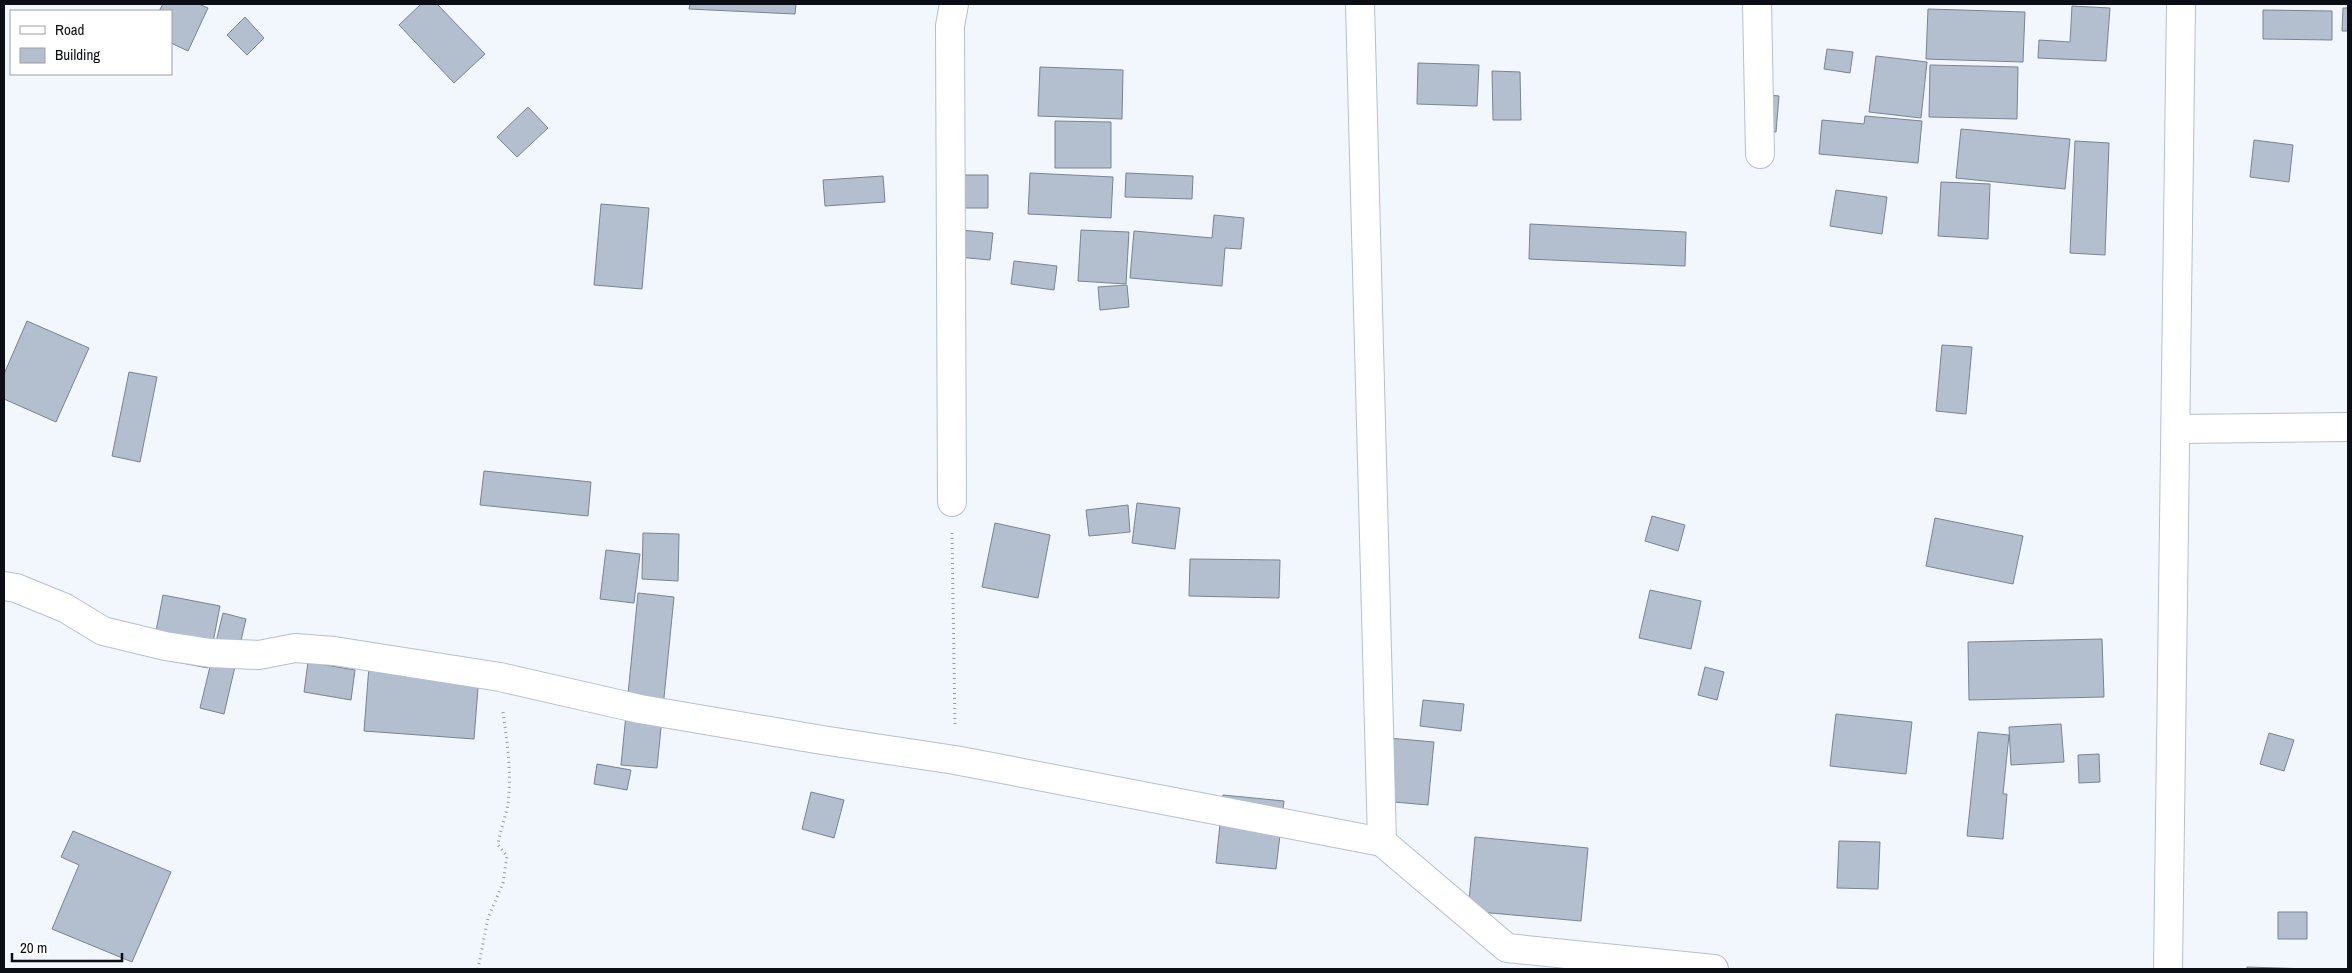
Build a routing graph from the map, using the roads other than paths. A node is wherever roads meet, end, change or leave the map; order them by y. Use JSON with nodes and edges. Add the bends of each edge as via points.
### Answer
{"nodes":[{"id":1,"x":954,"y":4,"type":"edge"},
{"id":2,"x":1360,"y":4,"type":"edge"},
{"id":3,"x":1757,"y":4,"type":"edge"},
{"id":4,"x":2181,"y":4,"type":"edge"},
{"id":5,"x":1760,"y":154,"type":"dead end"},
{"id":6,"x":2348,"y":427,"type":"edge"},
{"id":7,"x":2176,"y":429,"type":"junction"},
{"id":8,"x":952,"y":502,"type":"road end"},
{"id":9,"x":4,"y":586,"type":"edge"},
{"id":10,"x":1382,"y":842,"type":"junction"},
{"id":11,"x":1714,"y":969,"type":"edge"},
{"id":12,"x":2168,"y":969,"type":"edge"}],
"edges":[{"from":1,"to":8,"type":"street","via":[[950,26]]},
{"from":2,"to":10,"type":"street"},
{"from":3,"to":5,"type":"street"},
{"from":4,"to":7,"type":"street"},
{"from":6,"to":7,"type":"street"},
{"from":7,"to":12,"type":"street"},
{"from":9,"to":10,"type":"street","via":[[65,608],[103,631],[165,646],[210,653],[259,655],[295,648],[334,650],[500,677],[640,708],[955,760]]},
{"from":10,"to":11,"type":"street","via":[[1507,948]]}]}
